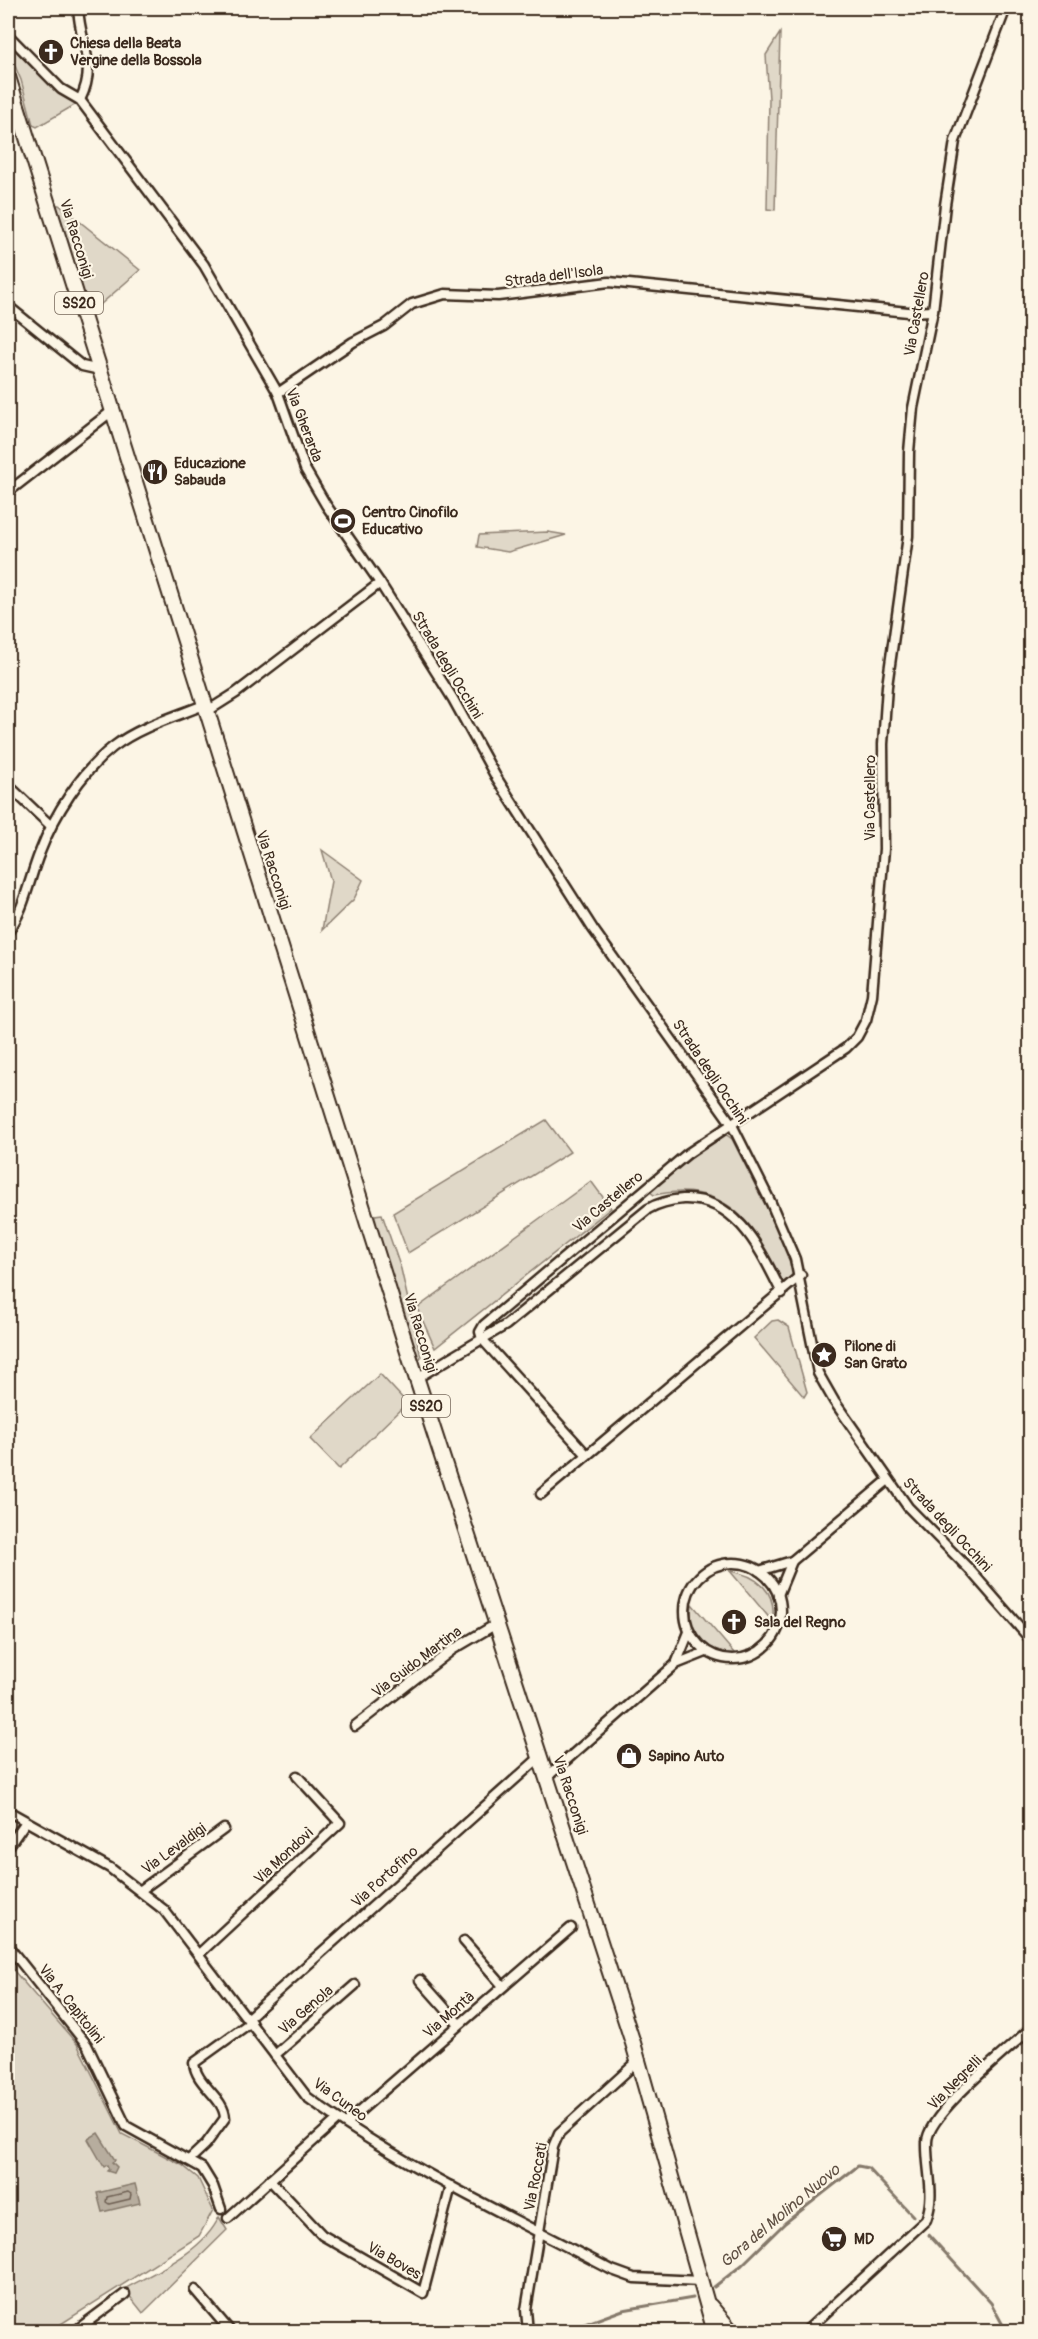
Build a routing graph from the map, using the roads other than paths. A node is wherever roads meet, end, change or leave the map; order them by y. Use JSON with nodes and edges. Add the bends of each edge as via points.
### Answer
{"nodes":[{"id":1,"x":78,"y":8,"type":"edge"},
{"id":2,"x":1006,"y":8,"type":"edge"},
{"id":3,"x":8,"y":35,"type":"edge"},
{"id":4,"x":8,"y":76,"type":"edge"},
{"id":5,"x":80,"y":100,"type":"junction"},
{"id":6,"x":8,"y":306,"type":"edge"},
{"id":7,"x":933,"y":311,"type":"junction"},
{"id":8,"x":99,"y":370,"type":"junction"},
{"id":9,"x":278,"y":393,"type":"junction"},
{"id":10,"x":112,"y":411,"type":"junction"},
{"id":11,"x":8,"y":492,"type":"edge"},
{"id":12,"x":380,"y":583,"type":"junction"},
{"id":13,"x":205,"y":708,"type":"junction"},
{"id":14,"x":8,"y":785,"type":"edge"},
{"id":15,"x":51,"y":826,"type":"junction"},
{"id":16,"x":8,"y":932,"type":"edge"},
{"id":17,"x":731,"y":1123,"type":"junction"},
{"id":18,"x":801,"y":1275,"type":"junction"},
{"id":19,"x":782,"y":1293,"type":"junction"},
{"id":20,"x":482,"y":1339,"type":"junction"},
{"id":21,"x":417,"y":1378,"type":"junction"},
{"id":22,"x":587,"y":1455,"type":"junction"},
{"id":23,"x":888,"y":1481,"type":"junction"},
{"id":24,"x":540,"y":1494,"type":"dead end"},
{"id":25,"x":792,"y":1560,"type":"junction"},
{"id":26,"x":759,"y":1571,"type":"junction"},
{"id":27,"x":778,"y":1594,"type":"junction"},
{"id":28,"x":498,"y":1623,"type":"junction"},
{"id":29,"x":689,"y":1632,"type":"junction"},
{"id":30,"x":1030,"y":1640,"type":"edge"},
{"id":31,"x":706,"y":1652,"type":"junction"},
{"id":32,"x":676,"y":1664,"type":"junction"},
{"id":33,"x":355,"y":1726,"type":"dead end"},
{"id":34,"x":540,"y":1757,"type":"junction"},
{"id":35,"x":297,"y":1776,"type":"dead end"},
{"id":36,"x":547,"y":1777,"type":"junction"},
{"id":37,"x":8,"y":1811,"type":"edge"},
{"id":38,"x":25,"y":1823,"type":"junction"},
{"id":39,"x":224,"y":1829,"type":"dead end"},
{"id":40,"x":8,"y":1847,"type":"edge"},
{"id":41,"x":141,"y":1890,"type":"junction"},
{"id":42,"x":571,"y":1928,"type":"dead end"},
{"id":43,"x":464,"y":1941,"type":"dead end"},
{"id":44,"x":8,"y":1946,"type":"edge"},
{"id":45,"x":200,"y":1953,"type":"junction"},
{"id":46,"x":420,"y":1980,"type":"dead end"},
{"id":47,"x":354,"y":1986,"type":"dead end"},
{"id":48,"x":503,"y":1986,"type":"junction"},
{"id":49,"x":249,"y":2020,"type":"junction"},
{"id":50,"x":459,"y":2024,"type":"junction"},
{"id":51,"x":1030,"y":2028,"type":"edge"},
{"id":52,"x":274,"y":2055,"type":"junction"},
{"id":53,"x":638,"y":2061,"type":"junction"},
{"id":54,"x":342,"y":2121,"type":"junction"},
{"id":55,"x":189,"y":2160,"type":"junction"},
{"id":56,"x":270,"y":2180,"type":"junction"},
{"id":57,"x":451,"y":2186,"type":"junction"},
{"id":58,"x":221,"y":2209,"type":"dead end"},
{"id":59,"x":228,"y":2218,"type":"dead end"},
{"id":60,"x":539,"y":2233,"type":"junction"},
{"id":61,"x":701,"y":2281,"type":"junction"},
{"id":62,"x":195,"y":2290,"type":"dead end"},
{"id":63,"x":124,"y":2294,"type":"dead end"},
{"id":64,"x":705,"y":2299,"type":"junction"},
{"id":65,"x":74,"y":2331,"type":"edge"},
{"id":66,"x":231,"y":2331,"type":"edge"},
{"id":67,"x":528,"y":2331,"type":"edge"},
{"id":68,"x":715,"y":2331,"type":"edge"},
{"id":69,"x":732,"y":2331,"type":"edge"},
{"id":70,"x":805,"y":2331,"type":"edge"}],
"edges":[{"from":1,"to":5,"type":"street","via":[[90,72]]},
{"from":2,"to":7,"type":"street","name":"Via Castellero","via":[[955,141]]},
{"from":3,"to":5,"type":"street","name":"Via Gherarda","via":[[61,89]]},
{"from":4,"to":8,"type":"main road","name":"Via Racconigi","number":"SS20"},
{"from":5,"to":9,"type":"street","name":"Via Gherarda","via":[[204,265]]},
{"from":6,"to":8,"type":"street","via":[[82,366]]},
{"from":7,"to":9,"type":"street","name":"Strada dell'Isola","via":[[908,312],[609,282],[507,295],[446,294],[412,304]]},
{"from":7,"to":17,"type":"street","name":"Via Castellero","via":[[913,408],[908,536],[883,744],[884,849],[872,995],[866,1020],[846,1047]]},
{"from":8,"to":10,"type":"main road","name":"Via Racconigi","number":"SS20"},
{"from":9,"to":12,"type":"street","name":"Via Gherarda","via":[[305,469]]},
{"from":10,"to":11,"type":"street"},
{"from":10,"to":13,"type":"main road","name":"Via Racconigi","number":"SS20"},
{"from":12,"to":13,"type":"street","via":[[236,693]]},
{"from":12,"to":17,"type":"street","name":"Strada degli Occhini","via":[[587,919]]},
{"from":13,"to":15,"type":"street","via":[[140,732],[112,747],[89,771]]},
{"from":13,"to":21,"type":"main road","name":"Via Racconigi","number":"SS20"},
{"from":14,"to":15,"type":"street"},
{"from":15,"to":16,"type":"street","via":[[22,908]]},
{"from":17,"to":18,"type":"street","name":"Strada degli Occhini"},
{"from":17,"to":20,"type":"street","name":"Via Castellero","via":[[622,1206],[493,1316],[480,1332]]},
{"from":18,"to":19,"type":"street"},
{"from":18,"to":23,"type":"street","name":"Strada degli Occhini","via":[[818,1372]]},
{"from":19,"to":20,"type":"street","via":[[757,1245],[733,1216],[711,1202],[696,1199],[659,1202],[506,1325]]},
{"from":19,"to":22,"type":"street"},
{"from":20,"to":21,"type":"street"},
{"from":20,"to":22,"type":"street"},
{"from":21,"to":28,"type":"main road","name":"Via Racconigi","number":"SS20"},
{"from":22,"to":24,"type":"street"},
{"from":23,"to":25,"type":"street"},
{"from":23,"to":30,"type":"street","name":"Strada degli Occhini","via":[[908,1508],[969,1569]]},
{"from":25,"to":26,"type":"street"},
{"from":25,"to":27,"type":"street"},
{"from":26,"to":27,"type":"street"},
{"from":26,"to":29,"type":"street","via":[[729,1563],[701,1575],[685,1602]]},
{"from":27,"to":31,"type":"street","via":[[780,1621],[776,1634],[763,1649],[731,1660]]},
{"from":28,"to":33,"type":"street","name":"Via Guido Martina","via":[[452,1650]]},
{"from":28,"to":34,"type":"main road","name":"Via Racconigi","number":"SS20"},
{"from":29,"to":31,"type":"street"},
{"from":29,"to":32,"type":"street"},
{"from":31,"to":32,"type":"street"},
{"from":32,"to":36,"type":"street"},
{"from":34,"to":36,"type":"main road","name":"Via Racconigi","number":"SS20"},
{"from":34,"to":49,"type":"street","name":"Via Portofino"},
{"from":35,"to":45,"type":"street","name":"Via Mondovì","via":[[340,1823]]},
{"from":36,"to":53,"type":"main road","name":"Via Racconigi","number":"SS20"},
{"from":37,"to":38,"type":"street","name":"Via Cuneo"},
{"from":38,"to":40,"type":"street"},
{"from":38,"to":41,"type":"street","name":"Via Cuneo","via":[[110,1868]]},
{"from":39,"to":41,"type":"street","name":"Via Levaldigi"},
{"from":41,"to":45,"type":"street","name":"Via Cuneo","via":[[164,1910]]},
{"from":42,"to":48,"type":"street","name":"Via Montà"},
{"from":43,"to":48,"type":"street"},
{"from":44,"to":55,"type":"street","name":"Via A. Capitolini","via":[[87,2045],[126,2126]]},
{"from":45,"to":49,"type":"street","name":"Via Cuneo"},
{"from":46,"to":50,"type":"street"},
{"from":47,"to":52,"type":"street","name":"Via Genola"},
{"from":48,"to":50,"type":"street","name":"Via Montà"},
{"from":49,"to":52,"type":"street","name":"Via Cuneo"},
{"from":49,"to":55,"type":"street","name":"Via Portofino","via":[[194,2063],[197,2074],[224,2110],[225,2118]]},
{"from":50,"to":54,"type":"street","name":"Via Montà"},
{"from":51,"to":70,"type":"street","name":"Via Negrelli","via":[[943,2110],[929,2131],[926,2141],[931,2200],[926,2220]]},
{"from":52,"to":54,"type":"street","name":"Via Cuneo","via":[[307,2097]]},
{"from":53,"to":60,"type":"street","name":"Via Roccati","via":[[559,2133]]},
{"from":53,"to":61,"type":"main road","name":"Via Racconigi","number":"SS20"},
{"from":54,"to":56,"type":"street","name":"Via Montà"},
{"from":54,"to":57,"type":"street","name":"Via Cuneo"},
{"from":55,"to":58,"type":"street","name":"Via A. Capitolini","via":[[208,2177]]},
{"from":56,"to":57,"type":"street","name":"Via Boves","via":[[322,2235],[423,2293]]},
{"from":56,"to":59,"type":"street","name":"Via Montà"},
{"from":57,"to":60,"type":"street","name":"Via Cuneo"},
{"from":60,"to":61,"type":"street","name":"Via Cuneo","via":[[634,2278]]},
{"from":60,"to":67,"type":"street","name":"Via Roccati","via":[[526,2310]]},
{"from":61,"to":64,"type":"main road","name":"Via Racconigi","number":"SS20"},
{"from":62,"to":66,"type":"street"},
{"from":63,"to":65,"type":"street"},
{"from":64,"to":68,"type":"main road","name":"Via Racconigi","number":"SS20"},
{"from":64,"to":69,"type":"main road","name":"Via Racconigi","number":"SS20"}]}
